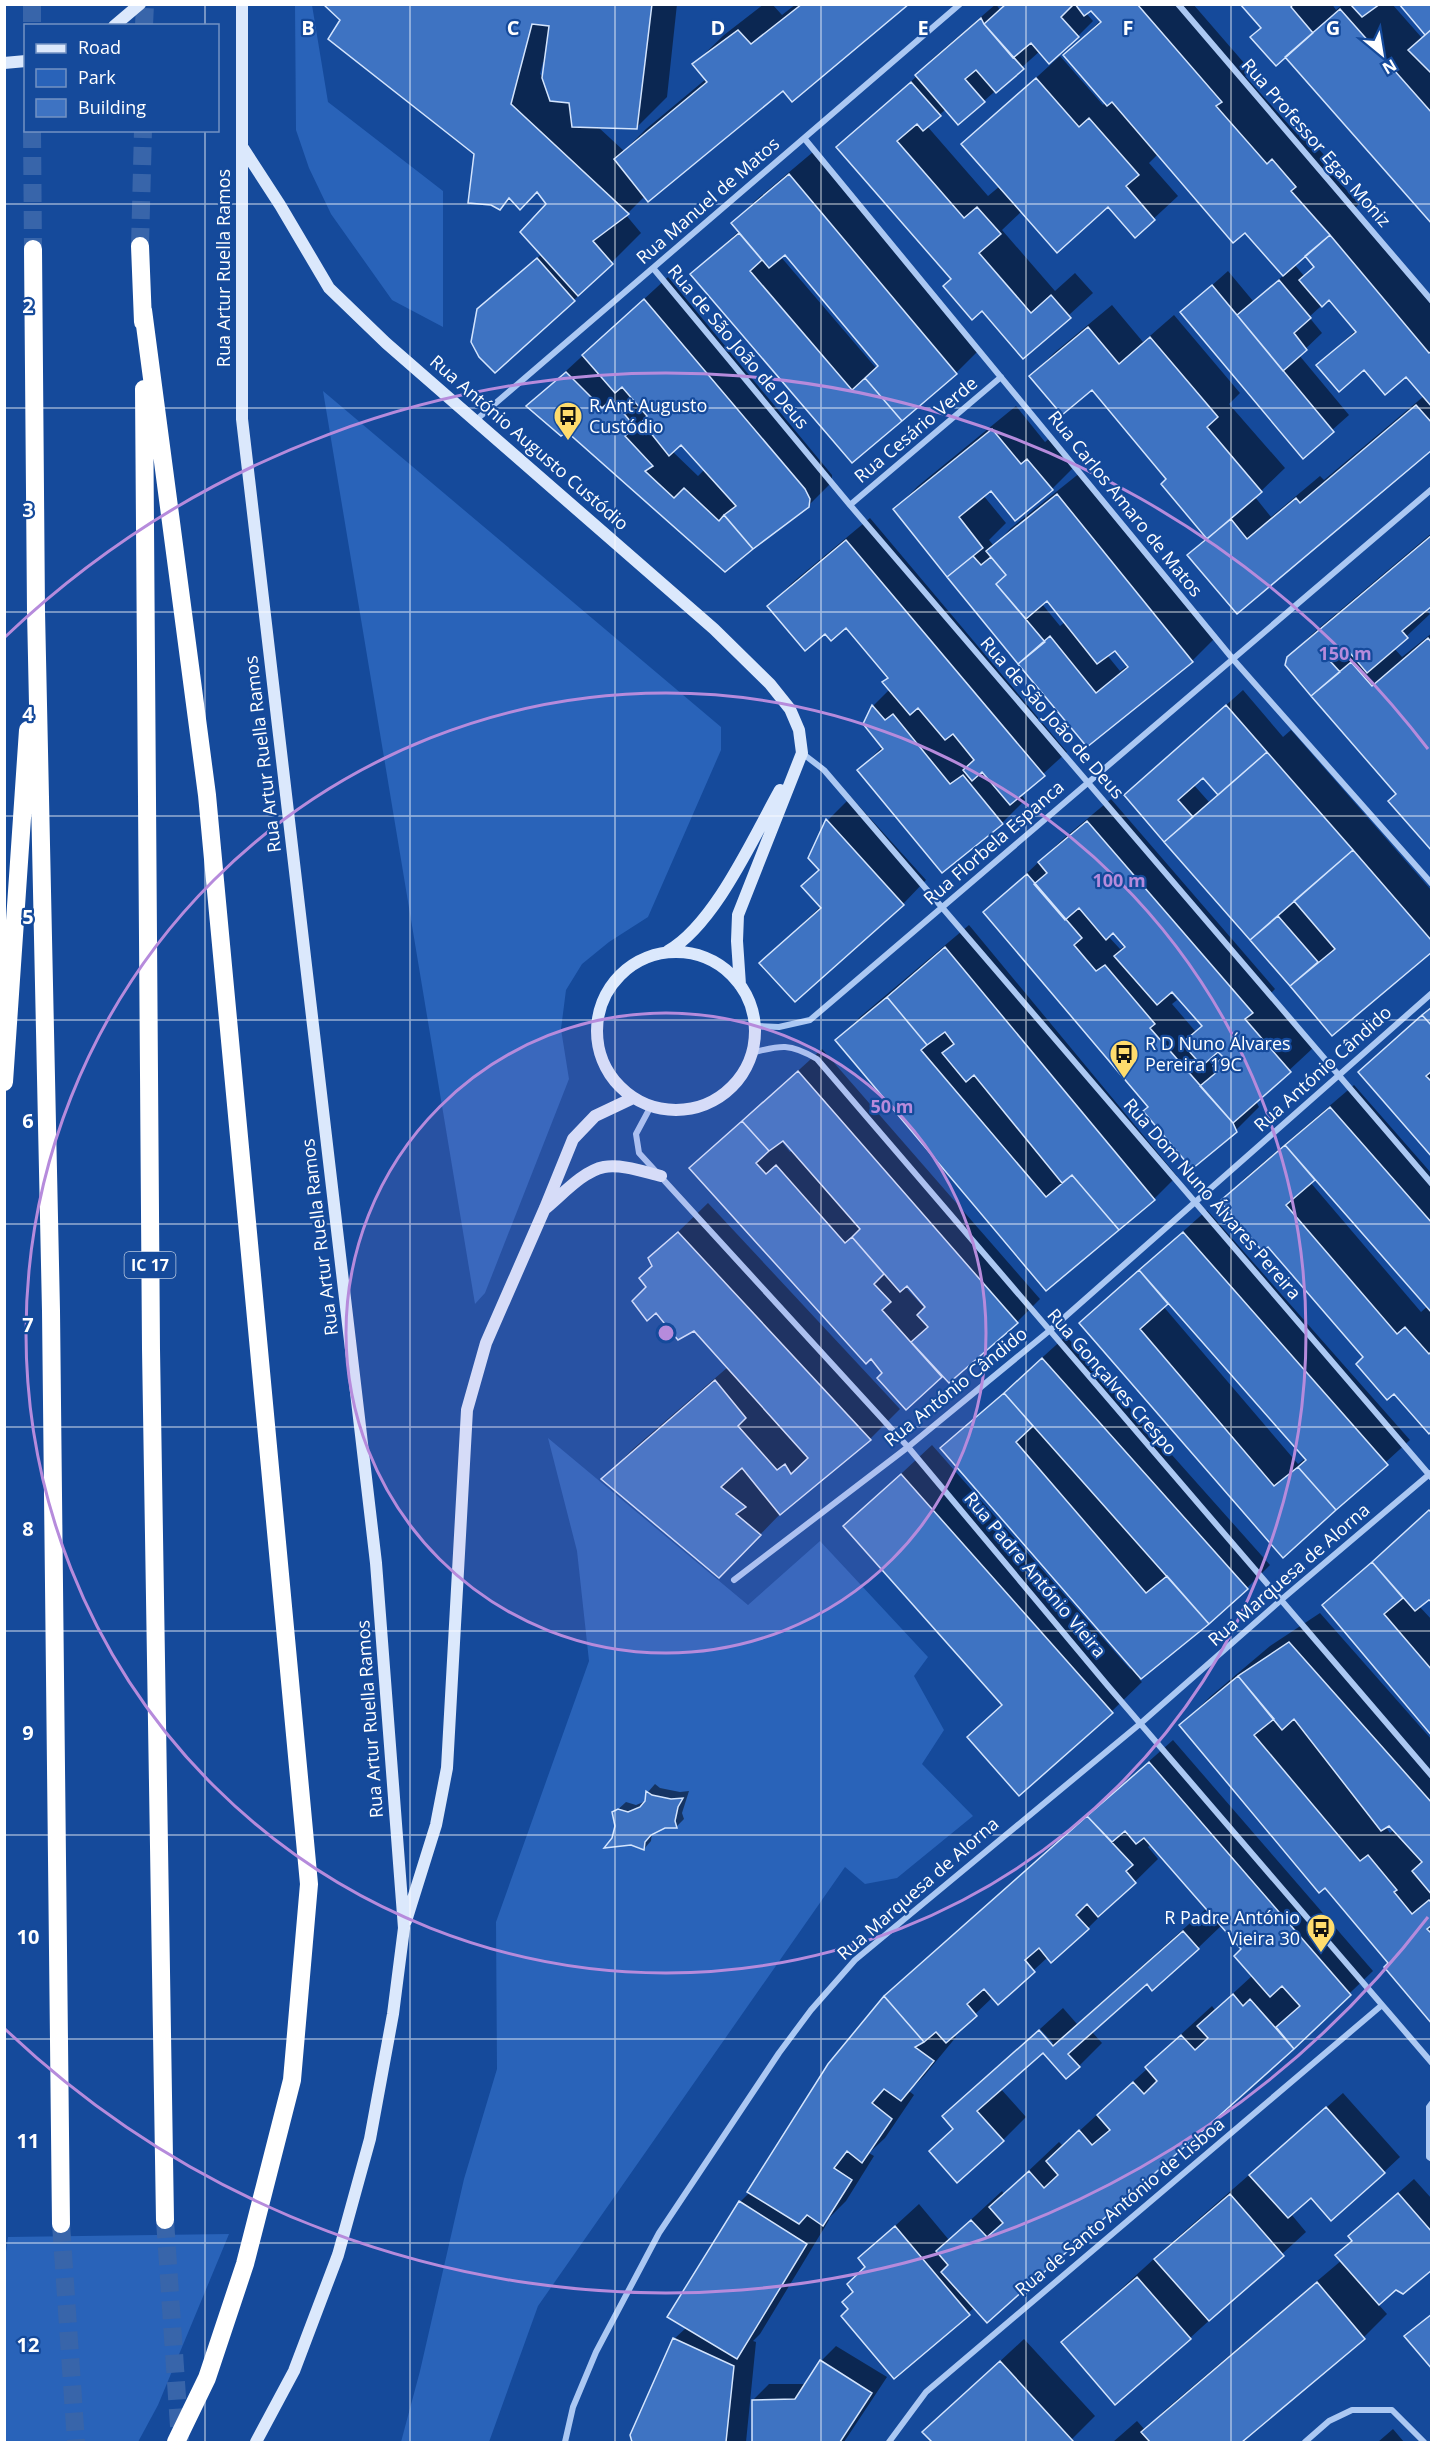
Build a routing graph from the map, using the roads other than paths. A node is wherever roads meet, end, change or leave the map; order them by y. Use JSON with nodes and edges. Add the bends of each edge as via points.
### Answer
{"nodes":[{"id":1,"x":140,"y":4,"type":"edge"},
{"id":2,"x":242,"y":4,"type":"edge"},
{"id":3,"x":960,"y":4,"type":"edge"},
{"id":4,"x":1178,"y":4,"type":"edge"},
{"id":5,"x":116,"y":24,"type":"edge"},
{"id":6,"x":24,"y":61,"type":"edge"},
{"id":7,"x":4,"y":63,"type":"edge"},
{"id":8,"x":804,"y":138,"type":"junction"},
{"id":9,"x":243,"y":147,"type":"junction"},
{"id":10,"x":140,"y":246,"type":"tunnel mouth"},
{"id":11,"x":33,"y":249,"type":"tunnel mouth"},
{"id":12,"x":653,"y":268,"type":"junction"},
{"id":13,"x":1431,"y":301,"type":"edge"},
{"id":14,"x":143,"y":310,"type":"junction"},
{"id":15,"x":1001,"y":377,"type":"junction"},
{"id":16,"x":476,"y":420,"type":"junction"},
{"id":17,"x":1431,"y":489,"type":"edge"},
{"id":18,"x":850,"y":505,"type":"junction"},
{"id":19,"x":36,"y":611,"type":"junction"},
{"id":20,"x":1232,"y":658,"type":"junction"},
{"id":21,"x":802,"y":753,"type":"junction"},
{"id":22,"x":1087,"y":782,"type":"junction"},
{"id":23,"x":1431,"y":884,"type":"edge"},
{"id":24,"x":941,"y":908,"type":"junction"},
{"id":25,"x":665,"y":953,"type":"junction"},
{"id":26,"x":740,"y":985,"type":"junction"},
{"id":27,"x":1431,"y":993,"type":"edge"},
{"id":28,"x":755,"y":1026,"type":"junction"},
{"id":29,"x":751,"y":1053,"type":"junction"},
{"id":30,"x":1338,"y":1075,"type":"junction"},
{"id":31,"x":4,"y":1082,"type":"edge"},
{"id":32,"x":633,"y":1098,"type":"junction"},
{"id":33,"x":651,"y":1106,"type":"junction"},
{"id":34,"x":661,"y":1176,"type":"junction"},
{"id":35,"x":1431,"y":1184,"type":"edge"},
{"id":36,"x":1195,"y":1203,"type":"junction"},
{"id":37,"x":545,"y":1209,"type":"junction"},
{"id":38,"x":1049,"y":1331,"type":"junction"},
{"id":39,"x":908,"y":1447,"type":"junction"},
{"id":40,"x":1430,"y":1475,"type":"edge"},
{"id":41,"x":734,"y":1580,"type":"dead end"},
{"id":42,"x":1281,"y":1600,"type":"junction"},
{"id":43,"x":1141,"y":1723,"type":"junction"},
{"id":44,"x":1431,"y":1776,"type":"edge"},
{"id":45,"x":404,"y":1928,"type":"junction"},
{"id":46,"x":1382,"y":2005,"type":"junction"},
{"id":47,"x":1431,"y":2063,"type":"edge"},
{"id":48,"x":1430,"y":2105,"type":"edge"},
{"id":49,"x":1431,"y":2159,"type":"edge"},
{"id":50,"x":165,"y":2220,"type":"tunnel mouth"},
{"id":51,"x":61,"y":2224,"type":"tunnel mouth"},
{"id":52,"x":176,"y":2442,"type":"edge"},
{"id":53,"x":256,"y":2442,"type":"edge"},
{"id":54,"x":565,"y":2442,"type":"edge"},
{"id":55,"x":890,"y":2442,"type":"edge"},
{"id":56,"x":1305,"y":2442,"type":"edge"},
{"id":57,"x":1424,"y":2442,"type":"edge"}],
"edges":[{"from":1,"to":5,"type":"street"},
{"from":2,"to":9,"type":"street","name":"Rua Artur Ruella Ramos"},
{"from":3,"to":8,"type":"street","name":"Rua Manuel de Matos"},
{"from":4,"to":13,"type":"street","name":"Rua Professor Egas Moniz"},
{"from":6,"to":7,"type":"street"},
{"from":8,"to":12,"type":"street","name":"Rua Manuel de Matos"},
{"from":8,"to":15,"type":"street","name":"Rua Carlos Amaro de Matos"},
{"from":9,"to":16,"type":"street","name":"Rua António Augusto Custódio","via":[[329,288]]},
{"from":9,"to":45,"type":"street","name":"Rua Artur Ruella Ramos","via":[[242,419],[376,1563]]},
{"from":10,"to":14,"type":"highway","number":"IC 17"},
{"from":11,"to":19,"type":"highway"},
{"from":12,"to":16,"type":"street","name":"Rua Manuel de Matos"},
{"from":12,"to":18,"type":"street","name":"Rua de São João de Deus"},
{"from":14,"to":50,"type":"highway","number":"IC 17","via":[[150,1336]]},
{"from":14,"to":52,"type":"highway","via":[[207,795],[309,1884],[292,2080],[245,2264],[207,2378]]},
{"from":15,"to":18,"type":"street","name":"Rua Cesário Verde"},
{"from":15,"to":20,"type":"street","name":"Rua Carlos Amaro de Matos"},
{"from":16,"to":21,"type":"street","name":"Rua António Augusto Custódio","via":[[714,629],[770,684],[790,709],[799,730]]},
{"from":17,"to":20,"type":"street","name":"Rua Florbela Espanca"},
{"from":18,"to":22,"type":"street","name":"Rua de São João de Deus"},
{"from":19,"to":31,"type":"highway"},
{"from":19,"to":51,"type":"highway","via":[[51,1311]]},
{"from":20,"to":22,"type":"street","name":"Rua Florbela Espanca"},
{"from":20,"to":23,"type":"street","name":"Rua Carlos Amaro de Matos"},
{"from":21,"to":24,"type":"street","name":"Rua Dom Nuno Álvares Pereira","via":[[824,770]]},
{"from":21,"to":25,"type":"street","via":[[707,916],[679,945]]},
{"from":21,"to":26,"type":"street","via":[[738,915]]},
{"from":22,"to":24,"type":"street","name":"Rua Florbela Espanca"},
{"from":22,"to":30,"type":"street","name":"Rua de São João de Deus"},
{"from":24,"to":28,"type":"street","name":"Rua Florbela Espanca","via":[[810,1020],[779,1028]]},
{"from":24,"to":36,"type":"street","name":"Rua Dom Nuno Álvares Pereira"},
{"from":25,"to":26,"type":"street","via":[[706,957],[728,971]]},
{"from":25,"to":32,"type":"street","via":[[629,966],[610,986],[599,1011],[597,1038],[603,1064],[618,1086]]},
{"from":26,"to":28,"type":"street","via":[[754,1014]]},
{"from":27,"to":30,"type":"street","name":"Rua António Cândido"},
{"from":28,"to":29,"type":"street"},
{"from":29,"to":33,"type":"street","via":[[734,1086],[713,1101],[689,1109]]},
{"from":29,"to":38,"type":"street","name":"Rua Gonçalves Crespo","via":[[781,1046],[801,1049],[817,1059]]},
{"from":30,"to":35,"type":"street","name":"Rua de São João de Deus"},
{"from":30,"to":36,"type":"street","name":"Rua António Cândido"},
{"from":32,"to":33,"type":"street"},
{"from":32,"to":37,"type":"street","via":[[595,1116],[573,1139]]},
{"from":33,"to":34,"type":"street","name":"Rua Padre António Vieira","via":[[636,1134],[639,1153]]},
{"from":34,"to":37,"type":"street","via":[[625,1168],[599,1168]]},
{"from":34,"to":39,"type":"street","name":"Rua Padre António Vieira"},
{"from":36,"to":38,"type":"street","name":"Rua António Cândido"},
{"from":36,"to":40,"type":"street","name":"Rua Dom Nuno Álvares Pereira"},
{"from":37,"to":45,"type":"street","via":[[486,1342],[467,1410],[447,1768],[436,1825]]},
{"from":38,"to":39,"type":"street","name":"Rua António Cândido"},
{"from":38,"to":42,"type":"street","name":"Rua Gonçalves Crespo"},
{"from":39,"to":41,"type":"street","name":"Rua António Cândido"},
{"from":39,"to":43,"type":"street","name":"Rua Padre António Vieira"},
{"from":40,"to":42,"type":"street","name":"Rua Marquesa de Alorna"},
{"from":42,"to":43,"type":"street","name":"Rua Marquesa de Alorna"},
{"from":42,"to":44,"type":"street","name":"Rua Gonçalves Crespo"},
{"from":43,"to":46,"type":"street","name":"Rua Padre António Vieira"},
{"from":43,"to":54,"type":"street","name":"Rua Marquesa de Alorna","via":[[855,1960],[811,2010],[778,2053],[659,2233],[596,2352],[573,2408]]},
{"from":45,"to":53,"type":"street","name":"Rua Artur Ruella Ramos","via":[[370,2139],[338,2255],[294,2371]]},
{"from":46,"to":47,"type":"street","name":"Rua Padre António Vieira"},
{"from":46,"to":55,"type":"street","name":"Rua de Santo António de Lisboa","via":[[926,2392]]},
{"from":48,"to":49,"type":"street"},
{"from":56,"to":57,"type":"street","via":[[1329,2421],[1352,2410],[1392,2410]]}]}
